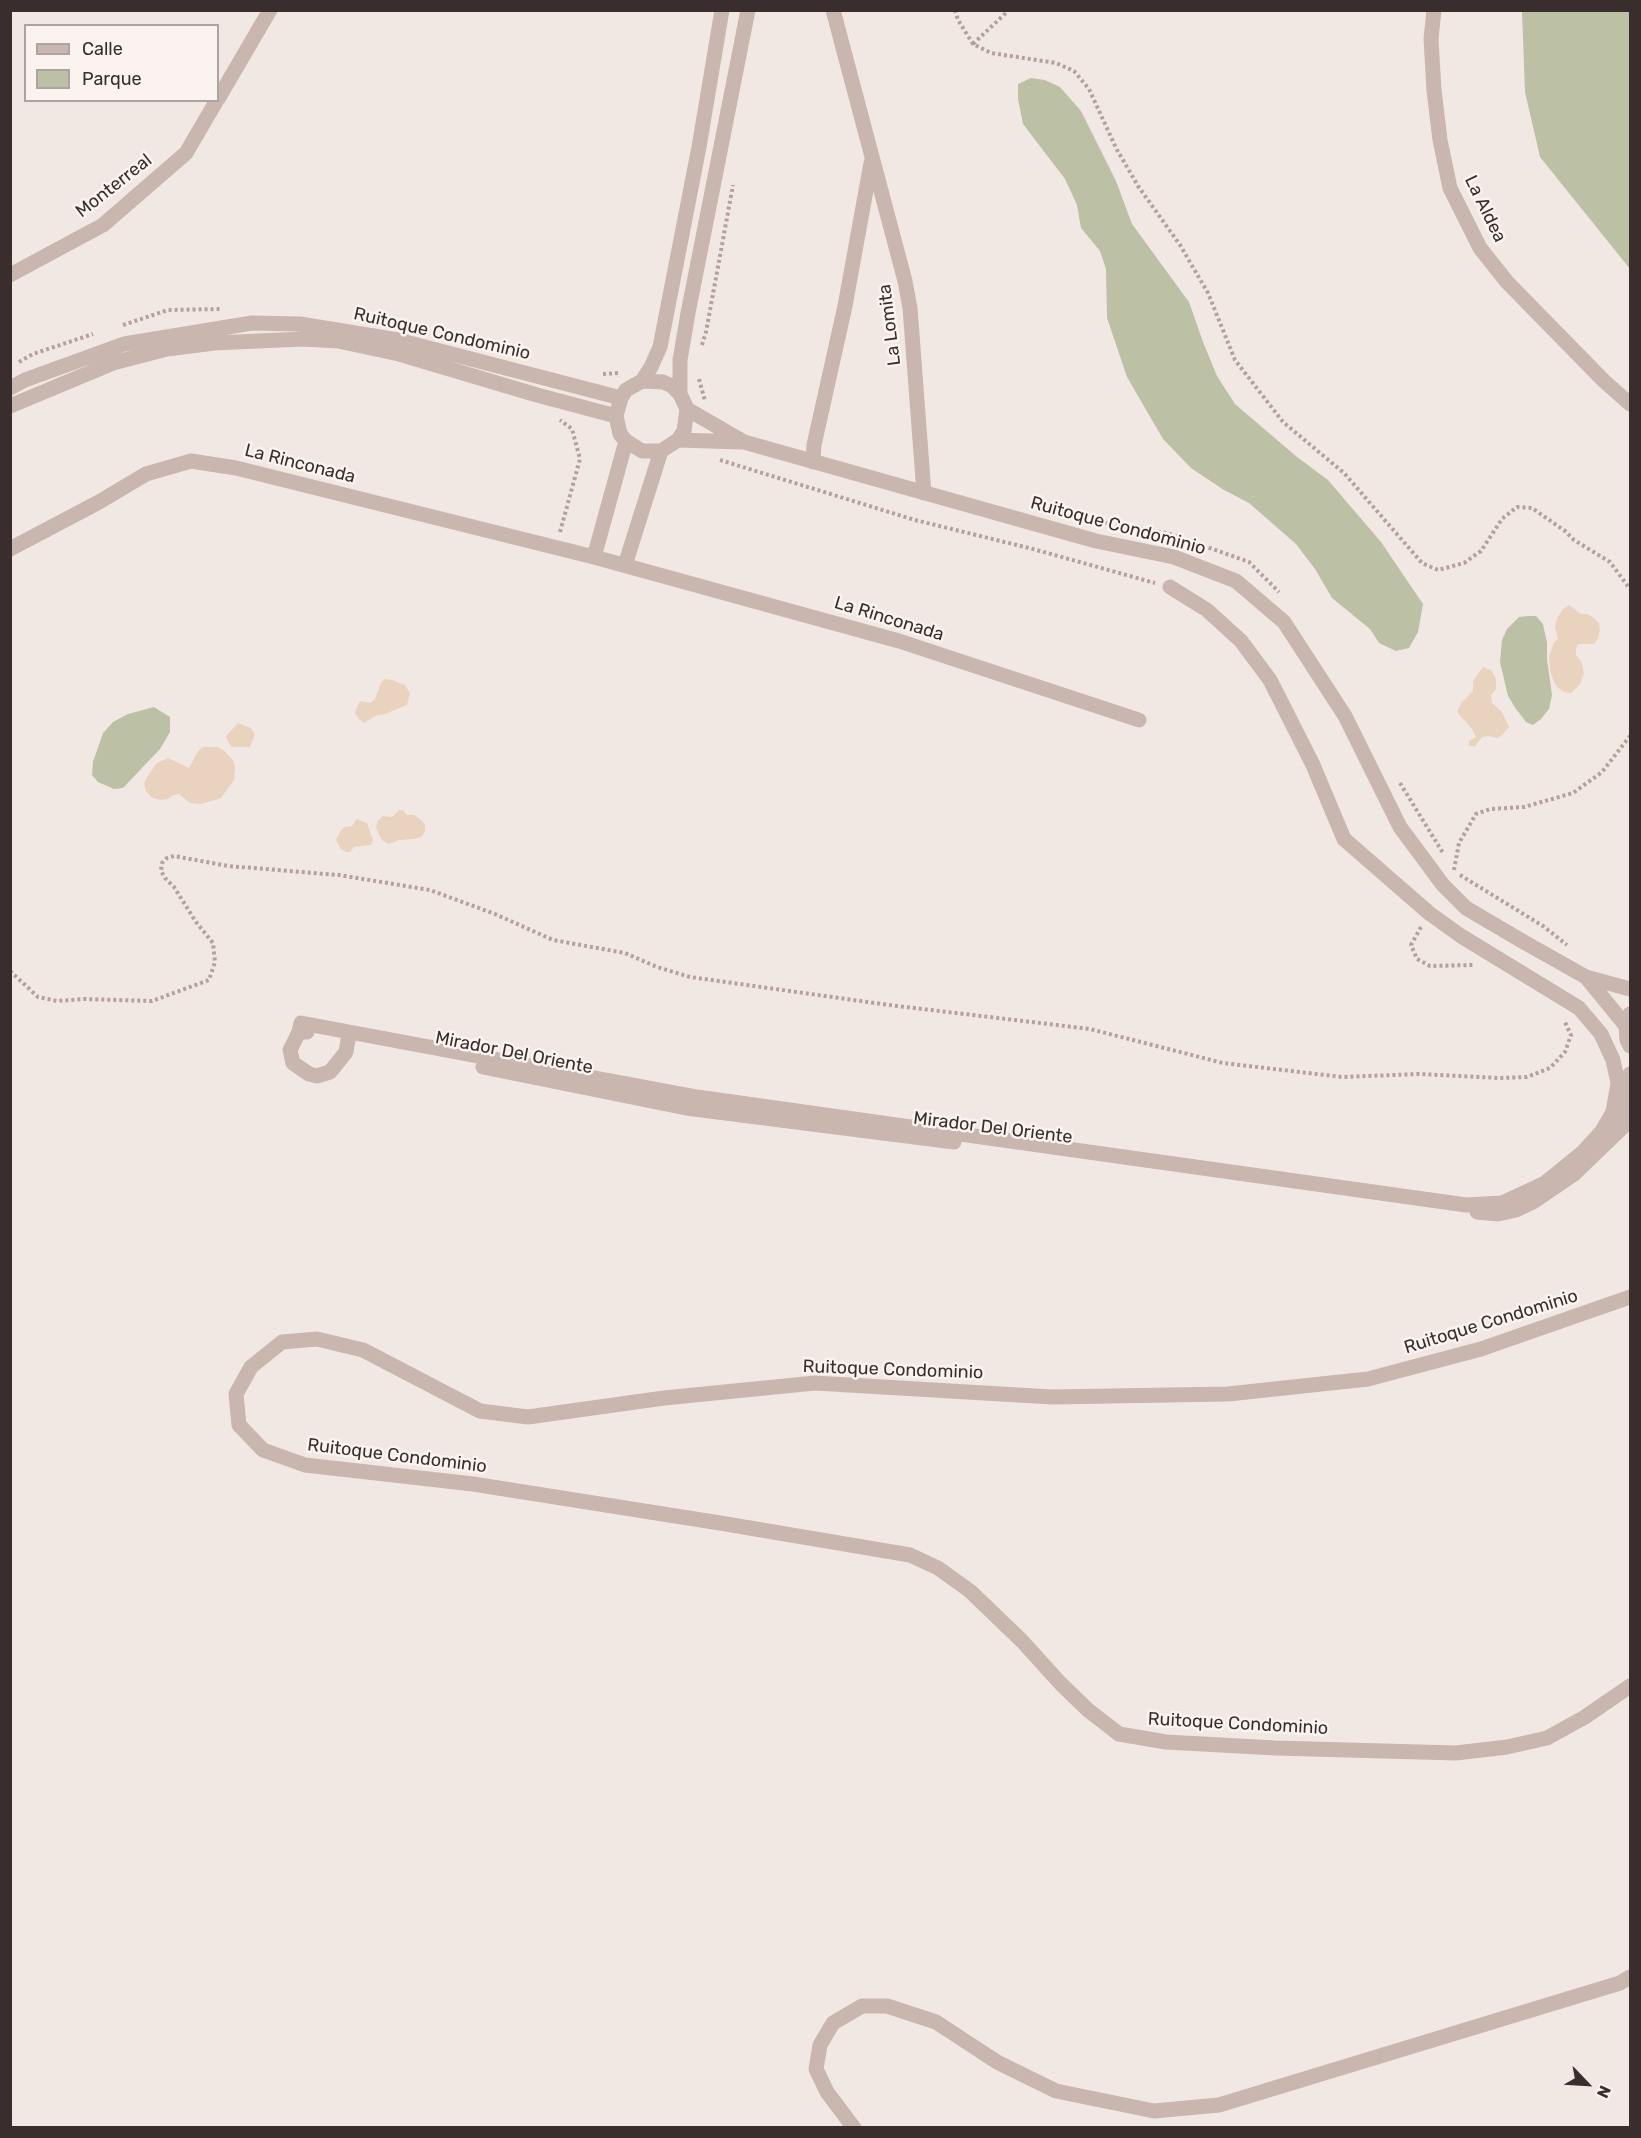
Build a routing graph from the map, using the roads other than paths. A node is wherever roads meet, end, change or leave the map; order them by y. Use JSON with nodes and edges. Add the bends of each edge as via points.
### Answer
{"nodes":[{"id":1,"x":270,"y":10,"type":"edge"},
{"id":2,"x":722,"y":10,"type":"edge"},
{"id":3,"x":748,"y":10,"type":"edge"},
{"id":4,"x":834,"y":10,"type":"edge"},
{"id":5,"x":1434,"y":10,"type":"edge"},
{"id":6,"x":219,"y":97,"type":"edge"},
{"id":7,"x":216,"y":102,"type":"edge"},
{"id":8,"x":872,"y":157,"type":"junction"},
{"id":9,"x":10,"y":275,"type":"edge"},
{"id":10,"x":642,"y":381,"type":"junction"},
{"id":11,"x":10,"y":388,"type":"edge"},
{"id":12,"x":680,"y":393,"type":"junction"},
{"id":13,"x":621,"y":398,"type":"junction"},
{"id":14,"x":1630,"y":404,"type":"edge"},
{"id":15,"x":10,"y":406,"type":"edge"},
{"id":16,"x":687,"y":409,"type":"junction"},
{"id":17,"x":616,"y":416,"type":"junction"},
{"id":18,"x":678,"y":440,"type":"junction"},
{"id":19,"x":626,"y":441,"type":"junction"},
{"id":20,"x":744,"y":442,"type":"junction"},
{"id":21,"x":661,"y":451,"type":"junction"},
{"id":22,"x":813,"y":462,"type":"junction"},
{"id":23,"x":924,"y":493,"type":"junction"},
{"id":24,"x":10,"y":549,"type":"edge"},
{"id":25,"x":594,"y":556,"type":"junction"},
{"id":26,"x":625,"y":565,"type":"junction"},
{"id":27,"x":1170,"y":587,"type":"road end"},
{"id":28,"x":1139,"y":720,"type":"dead end"},
{"id":29,"x":1586,"y":977,"type":"junction"},
{"id":30,"x":1630,"y":989,"type":"edge"},
{"id":31,"x":1628,"y":1020,"type":"edge"},
{"id":32,"x":299,"y":1032,"type":"junction"},
{"id":33,"x":348,"y":1040,"type":"junction"},
{"id":34,"x":1630,"y":1046,"type":"edge"},
{"id":35,"x":1630,"y":1074,"type":"edge"},
{"id":36,"x":1630,"y":1120,"type":"edge"},
{"id":37,"x":1610,"y":1137,"type":"junction"},
{"id":38,"x":1630,"y":1297,"type":"edge"},
{"id":39,"x":1630,"y":1686,"type":"edge"},
{"id":40,"x":1630,"y":1977,"type":"edge"},
{"id":41,"x":854,"y":2127,"type":"edge"}],
"edges":[{"from":1,"to":6,"type":"street","name":"Monterreal"},
{"from":2,"to":10,"type":"street","via":[[669,308],[660,347]]},
{"from":3,"to":12,"type":"street","via":[[688,313],[680,360]]},
{"from":4,"to":8,"type":"street","name":"La Lomita"},
{"from":5,"to":14,"type":"street","name":"La Aldea","via":[[1431,39],[1440,140],[1450,188],[1480,248],[1507,282]]},
{"from":7,"to":9,"type":"street","name":"Monterreal","via":[[186,153],[103,225]]},
{"from":8,"to":22,"type":"street","name":"La Lomita"},
{"from":8,"to":23,"type":"street","name":"La Lomita","via":[[910,308]]},
{"from":10,"to":12,"type":"street","via":[[663,382]]},
{"from":10,"to":13,"type":"street","via":[[626,390]]},
{"from":11,"to":13,"type":"street","name":"Ruitoque Condominio","via":[[124,344],[261,323],[300,324],[398,340]]},
{"from":12,"to":16,"type":"street"},
{"from":13,"to":17,"type":"street"},
{"from":15,"to":17,"type":"street","name":"Ruitoque Condominio","via":[[112,363],[167,350],[214,343],[303,339],[338,341],[399,354]]},
{"from":16,"to":18,"type":"street","via":[[684,431]]},
{"from":16,"to":20,"type":"street","name":"Ruitoque Condominio"},
{"from":17,"to":19,"type":"street"},
{"from":18,"to":20,"type":"street","name":"Ruitoque Condominio"},
{"from":18,"to":21,"type":"street"},
{"from":19,"to":21,"type":"street","via":[[642,451]]},
{"from":19,"to":25,"type":"street"},
{"from":20,"to":22,"type":"street","name":"Ruitoque Condominio"},
{"from":21,"to":26,"type":"street"},
{"from":22,"to":23,"type":"street","name":"Ruitoque Condominio"},
{"from":23,"to":29,"type":"street","name":"Ruitoque Condominio","via":[[1096,541],[1174,557],[1236,581],[1284,622],[1345,716],[1400,827],[1443,885],[1466,908]]},
{"from":24,"to":25,"type":"street","name":"La Rinconada","via":[[146,474],[191,461],[236,468]]},
{"from":25,"to":26,"type":"street","name":"La Rinconada"},
{"from":26,"to":28,"type":"street","name":"La Rinconada","via":[[900,641]]},
{"from":27,"to":32,"type":"street","via":[[1206,610],[1241,641],[1270,680],[1313,765],[1344,839],[1429,913],[1579,1008],[1601,1035],[1618,1083],[1613,1112],[1583,1152],[1545,1183],[1502,1203],[1466,1204],[697,1097],[301,1023]]},
{"from":29,"to":30,"type":"street","name":"Ruitoque Condominio"},
{"from":29,"to":31,"type":"street","name":"Ruitoque Condominio"},
{"from":31,"to":34,"type":"street","name":"Ruitoque Condominio"},
{"from":32,"to":33,"type":"street","name":"Mirador Del Oriente"},
{"from":32,"to":33,"type":"street","via":[[290,1050],[293,1063],[317,1076],[330,1072],[340,1061]]},
{"from":33,"to":37,"type":"street","name":"Mirador Del Oriente","via":[[686,1108],[1257,1182],[1410,1206],[1498,1214],[1533,1202],[1574,1174]]},
{"from":35,"to":37,"type":"street","via":[[1626,1106]]},
{"from":36,"to":37,"type":"street"},
{"from":38,"to":39,"type":"street","name":"Ruitoque Condominio","via":[[1481,1348],[1368,1379],[1228,1394],[1052,1397],[815,1383],[528,1417],[480,1411],[363,1350],[317,1339],[282,1342],[250,1367],[236,1394],[239,1425],[263,1450],[305,1466],[473,1484],[910,1555],[938,1568],[970,1591],[1074,1697],[1119,1734],[1166,1742],[1456,1753],[1507,1748],[1547,1738]]},
{"from":40,"to":41,"type":"street","via":[[1219,2105],[1154,2111],[1056,2091],[997,2062],[936,2022],[887,2006],[862,2006],[833,2023],[820,2045],[816,2069],[827,2092]]}]}
